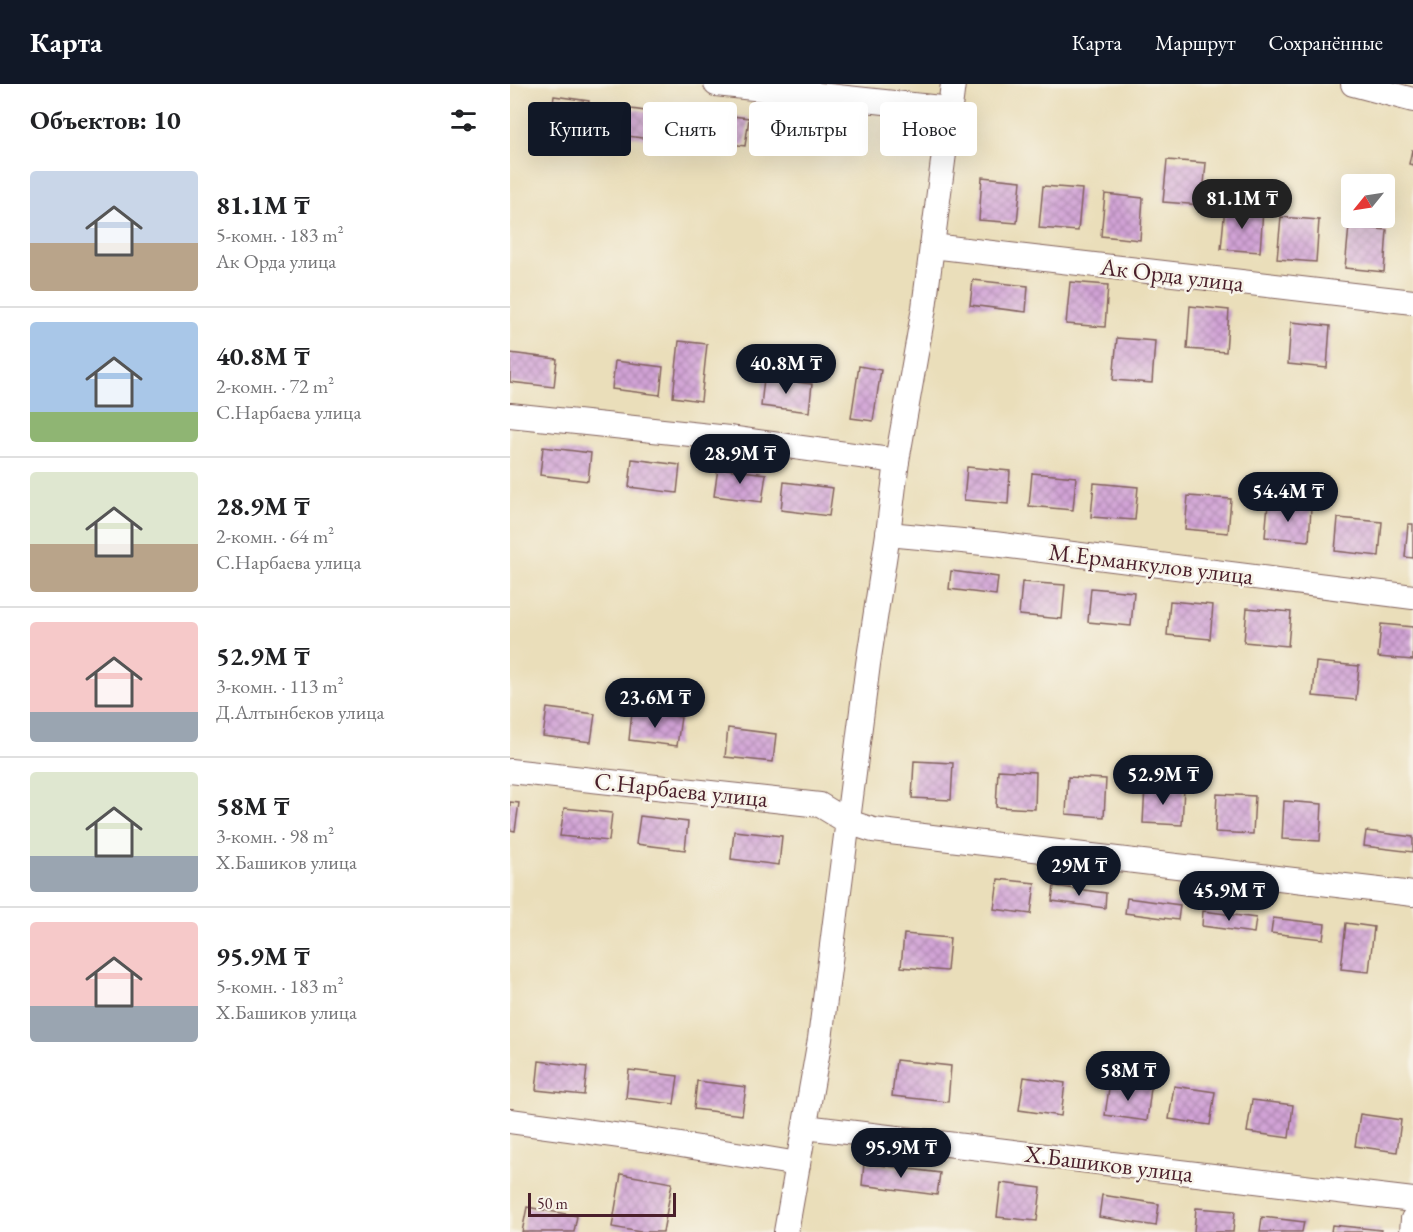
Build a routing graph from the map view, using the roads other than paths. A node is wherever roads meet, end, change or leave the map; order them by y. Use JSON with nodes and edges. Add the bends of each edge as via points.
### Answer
{"nodes":[{"id":1,"x":716,"y":84,"type":"edge"},
{"id":2,"x":953,"y":84,"type":"edge"},
{"id":3,"x":1353,"y":84,"type":"edge"},
{"id":4,"x":1413,"y":100,"type":"edge"},
{"id":5,"x":884,"y":102,"type":"edge"},
{"id":6,"x":951,"y":102,"type":"edge"},
{"id":7,"x":944,"y":156,"type":"edge"},
{"id":8,"x":932,"y":246,"type":"junction"},
{"id":9,"x":1413,"y":302,"type":"edge"},
{"id":10,"x":510,"y":415,"type":"edge"},
{"id":11,"x":897,"y":461,"type":"junction"},
{"id":12,"x":888,"y":534,"type":"junction"},
{"id":13,"x":1413,"y":597,"type":"edge"},
{"id":14,"x":510,"y":771,"type":"edge"},
{"id":15,"x":848,"y":822,"type":"junction"},
{"id":16,"x":1413,"y":894,"type":"edge"},
{"id":17,"x":510,"y":1121,"type":"edge"},
{"id":18,"x":805,"y":1127,"type":"junction"},
{"id":19,"x":798,"y":1164,"type":"junction"},
{"id":20,"x":1413,"y":1200,"type":"edge"},
{"id":21,"x":1413,"y":1219,"type":"edge"},
{"id":22,"x":786,"y":1232,"type":"edge"},
{"id":23,"x":1412,"y":1232,"type":"edge"}],
"edges":[{"from":1,"to":5,"type":"street"},
{"from":2,"to":6,"type":"street"},
{"from":3,"to":4,"type":"street"},
{"from":7,"to":8,"type":"street"},
{"from":8,"to":9,"type":"street","name":"Ак Орда улица"},
{"from":8,"to":11,"type":"street"},
{"from":10,"to":11,"type":"street","via":[[729,438]]},
{"from":11,"to":12,"type":"street"},
{"from":12,"to":13,"type":"street","name":"М.Ерманкулов улица"},
{"from":12,"to":15,"type":"street"},
{"from":14,"to":15,"type":"street","name":"С.Нарбаева улица","via":[[820,805]]},
{"from":15,"to":16,"type":"street","name":"С.Нарбаева улица","via":[[873,830]]},
{"from":15,"to":18,"type":"street"},
{"from":17,"to":19,"type":"street"},
{"from":18,"to":19,"type":"street"},
{"from":18,"to":20,"type":"street","name":"Х.Башиков улица"},
{"from":19,"to":22,"type":"street"},
{"from":21,"to":23,"type":"street"}]}
